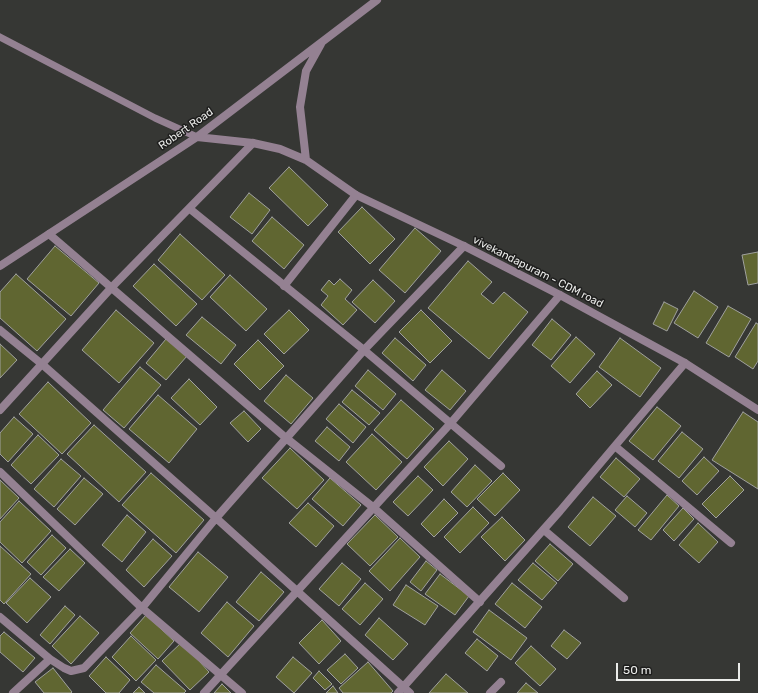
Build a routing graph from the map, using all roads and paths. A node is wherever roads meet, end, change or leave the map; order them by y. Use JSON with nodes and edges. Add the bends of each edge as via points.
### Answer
{"nodes":[{"id":1,"x":377,"y":0,"type":"edge"},
{"id":2,"x":0,"y":37,"type":"edge"},
{"id":3,"x":322,"y":40,"type":"junction"},
{"id":4,"x":197,"y":137,"type":"junction"},
{"id":5,"x":253,"y":143,"type":"junction"},
{"id":6,"x":306,"y":160,"type":"junction"},
{"id":7,"x":356,"y":195,"type":"junction"},
{"id":8,"x":190,"y":208,"type":"junction"},
{"id":9,"x":49,"y":234,"type":"junction"},
{"id":10,"x":464,"y":246,"type":"junction"},
{"id":11,"x":0,"y":266,"type":"edge"},
{"id":12,"x":284,"y":286,"type":"junction"},
{"id":13,"x":112,"y":287,"type":"junction"},
{"id":14,"x":560,"y":295,"type":"junction"},
{"id":15,"x":0,"y":330,"type":"edge"},
{"id":16,"x":364,"y":350,"type":"junction"},
{"id":17,"x":685,"y":363,"type":"junction"},
{"id":18,"x":43,"y":365,"type":"junction"},
{"id":19,"x":0,"y":410,"type":"edge"},
{"id":20,"x":758,"y":410,"type":"edge"},
{"id":21,"x":450,"y":424,"type":"junction"},
{"id":22,"x":286,"y":438,"type":"junction"},
{"id":23,"x":616,"y":447,"type":"junction"},
{"id":24,"x":501,"y":466,"type":"dead end"},
{"id":25,"x":0,"y":472,"type":"edge"},
{"id":26,"x":374,"y":508,"type":"junction"},
{"id":27,"x":216,"y":518,"type":"junction"},
{"id":28,"x":544,"y":530,"type":"junction"},
{"id":29,"x":731,"y":543,"type":"dead end"},
{"id":30,"x":297,"y":592,"type":"junction"},
{"id":31,"x":624,"y":598,"type":"dead end"},
{"id":32,"x":480,"y":602,"type":"junction"},
{"id":33,"x":142,"y":608,"type":"junction"},
{"id":34,"x":0,"y":617,"type":"edge"},
{"id":35,"x":50,"y":659,"type":"junction"},
{"id":36,"x":221,"y":675,"type":"junction"},
{"id":37,"x":501,"y":682,"type":"dead end"},
{"id":38,"x":401,"y":690,"type":"edge"},
{"id":39,"x":17,"y":692,"type":"edge"},
{"id":40,"x":204,"y":693,"type":"edge"},
{"id":41,"x":242,"y":693,"type":"edge"},
{"id":42,"x":410,"y":693,"type":"edge"},
{"id":43,"x":490,"y":693,"type":"edge"}],
"edges":[{"from":1,"to":3,"type":"street","name":"Robert Road"},
{"from":2,"to":4,"type":"lane","via":[[155,118]]},
{"from":3,"to":4,"type":"street","name":"Robert Road"},
{"from":3,"to":6,"type":"street","via":[[306,71],[300,107]]},
{"from":4,"to":5,"type":"street","name":"vivekandapuram - CDM road"},
{"from":4,"to":9,"type":"street","name":"Robert Road"},
{"from":5,"to":6,"type":"street","name":"vivekandapuram - CDM road","via":[[280,149]]},
{"from":5,"to":8,"type":"street"},
{"from":6,"to":7,"type":"street","name":"vivekandapuram - CDM road"},
{"from":7,"to":10,"type":"street","name":"vivekandapuram - CDM road"},
{"from":7,"to":12,"type":"street"},
{"from":8,"to":12,"type":"street"},
{"from":8,"to":13,"type":"street"},
{"from":9,"to":11,"type":"street","name":"Robert Road"},
{"from":9,"to":13,"type":"street"},
{"from":10,"to":14,"type":"street","name":"vivekandapuram - CDM road"},
{"from":10,"to":16,"type":"street"},
{"from":12,"to":16,"type":"street"},
{"from":13,"to":18,"type":"street"},
{"from":13,"to":22,"type":"street"},
{"from":14,"to":17,"type":"street","name":"vivekandapuram - CDM road"},
{"from":14,"to":21,"type":"street"},
{"from":15,"to":18,"type":"street"},
{"from":16,"to":21,"type":"street"},
{"from":16,"to":22,"type":"street"},
{"from":17,"to":20,"type":"street","name":"vivekandapuram - CDM road"},
{"from":17,"to":23,"type":"street"},
{"from":18,"to":19,"type":"street"},
{"from":18,"to":27,"type":"street"},
{"from":21,"to":24,"type":"street"},
{"from":21,"to":26,"type":"street"},
{"from":22,"to":26,"type":"street"},
{"from":22,"to":27,"type":"street"},
{"from":23,"to":28,"type":"street"},
{"from":23,"to":29,"type":"street"},
{"from":25,"to":33,"type":"street"},
{"from":26,"to":30,"type":"street"},
{"from":26,"to":32,"type":"street"},
{"from":27,"to":30,"type":"street"},
{"from":27,"to":33,"type":"street"},
{"from":28,"to":31,"type":"street"},
{"from":28,"to":32,"type":"street"},
{"from":30,"to":36,"type":"street"},
{"from":30,"to":38,"type":"street"},
{"from":32,"to":38,"type":"street"},
{"from":33,"to":35,"type":"street","via":[[80,670],[71,671]]},
{"from":33,"to":36,"type":"street"},
{"from":34,"to":35,"type":"street"},
{"from":35,"to":39,"type":"street"},
{"from":36,"to":40,"type":"street"},
{"from":36,"to":41,"type":"street"},
{"from":37,"to":43,"type":"street"},
{"from":38,"to":42,"type":"street"}]}
